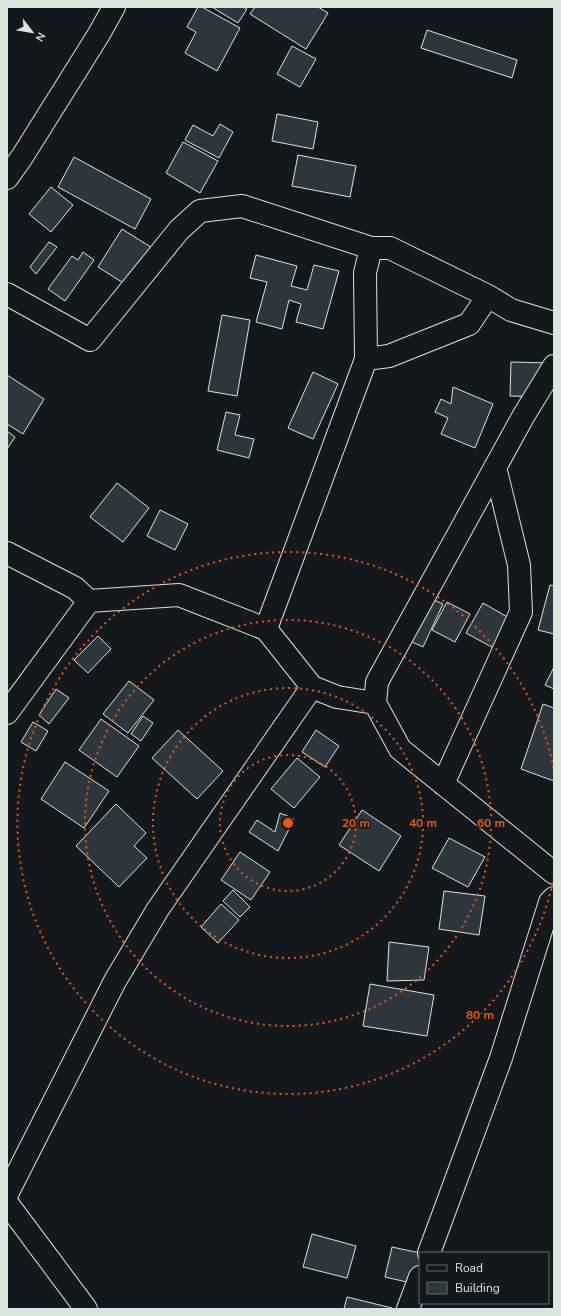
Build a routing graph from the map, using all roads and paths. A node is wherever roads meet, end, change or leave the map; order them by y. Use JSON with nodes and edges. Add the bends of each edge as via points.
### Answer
{"nodes":[{"id":1,"x":114,"y":7,"type":"edge"},
{"id":2,"x":14,"y":153,"type":"edge"},
{"id":3,"x":7,"y":178,"type":"edge"},
{"id":4,"x":371,"y":248,"type":"junction"},
{"id":5,"x":7,"y":294,"type":"edge"},
{"id":6,"x":488,"y":296,"type":"junction"},
{"id":7,"x":554,"y":323,"type":"edge"},
{"id":8,"x":366,"y":360,"type":"junction"},
{"id":9,"x":554,"y":366,"type":"edge"},
{"id":10,"x":495,"y":467,"type":"junction"},
{"id":11,"x":7,"y":553,"type":"edge"},
{"id":12,"x":90,"y":601,"type":"junction"},
{"id":13,"x":266,"y":629,"type":"junction"},
{"id":14,"x":312,"y":687,"type":"junction"},
{"id":15,"x":375,"y":703,"type":"junction"},
{"id":16,"x":7,"y":714,"type":"edge"},
{"id":17,"x":443,"y":784,"type":"junction"},
{"id":18,"x":554,"y":873,"type":"edge"},
{"id":19,"x":554,"y":898,"type":"edge"},
{"id":20,"x":7,"y":1194,"type":"edge"},
{"id":21,"x":7,"y":1203,"type":"edge"},
{"id":22,"x":429,"y":1252,"type":"edge"},
{"id":23,"x":419,"y":1280,"type":"edge"},
{"id":24,"x":86,"y":1309,"type":"edge"},
{"id":25,"x":408,"y":1309,"type":"edge"}],
"edges":[{"from":1,"to":2,"type":"street","via":[[99,34]]},
{"from":2,"to":3,"type":"street"},
{"from":4,"to":5,"type":"street","via":[[242,206],[200,211],[179,230],[90,340]]},
{"from":4,"to":6,"type":"street","via":[[390,248]]},
{"from":4,"to":8,"type":"street","via":[[365,273]]},
{"from":6,"to":7,"type":"street","via":[[511,310]]},
{"from":6,"to":8,"type":"street","via":[[469,324],[389,356]]},
{"from":8,"to":13,"type":"street"},
{"from":9,"to":10,"type":"street"},
{"from":10,"to":15,"type":"street","via":[[377,682]]},
{"from":10,"to":17,"type":"street","via":[[519,565],[521,612]]},
{"from":11,"to":12,"type":"street","via":[[75,588]]},
{"from":12,"to":13,"type":"street","via":[[179,595]]},
{"from":12,"to":16,"type":"street"},
{"from":13,"to":14,"type":"street"},
{"from":14,"to":15,"type":"street","via":[[337,697]]},
{"from":14,"to":20,"type":"street","via":[[158,909],[115,981]]},
{"from":15,"to":17,"type":"street","via":[[400,749]]},
{"from":17,"to":18,"type":"street"},
{"from":19,"to":22,"type":"street","via":[[550,902],[501,1058]]},
{"from":21,"to":24,"type":"street"},
{"from":23,"to":25,"type":"street"}]}
